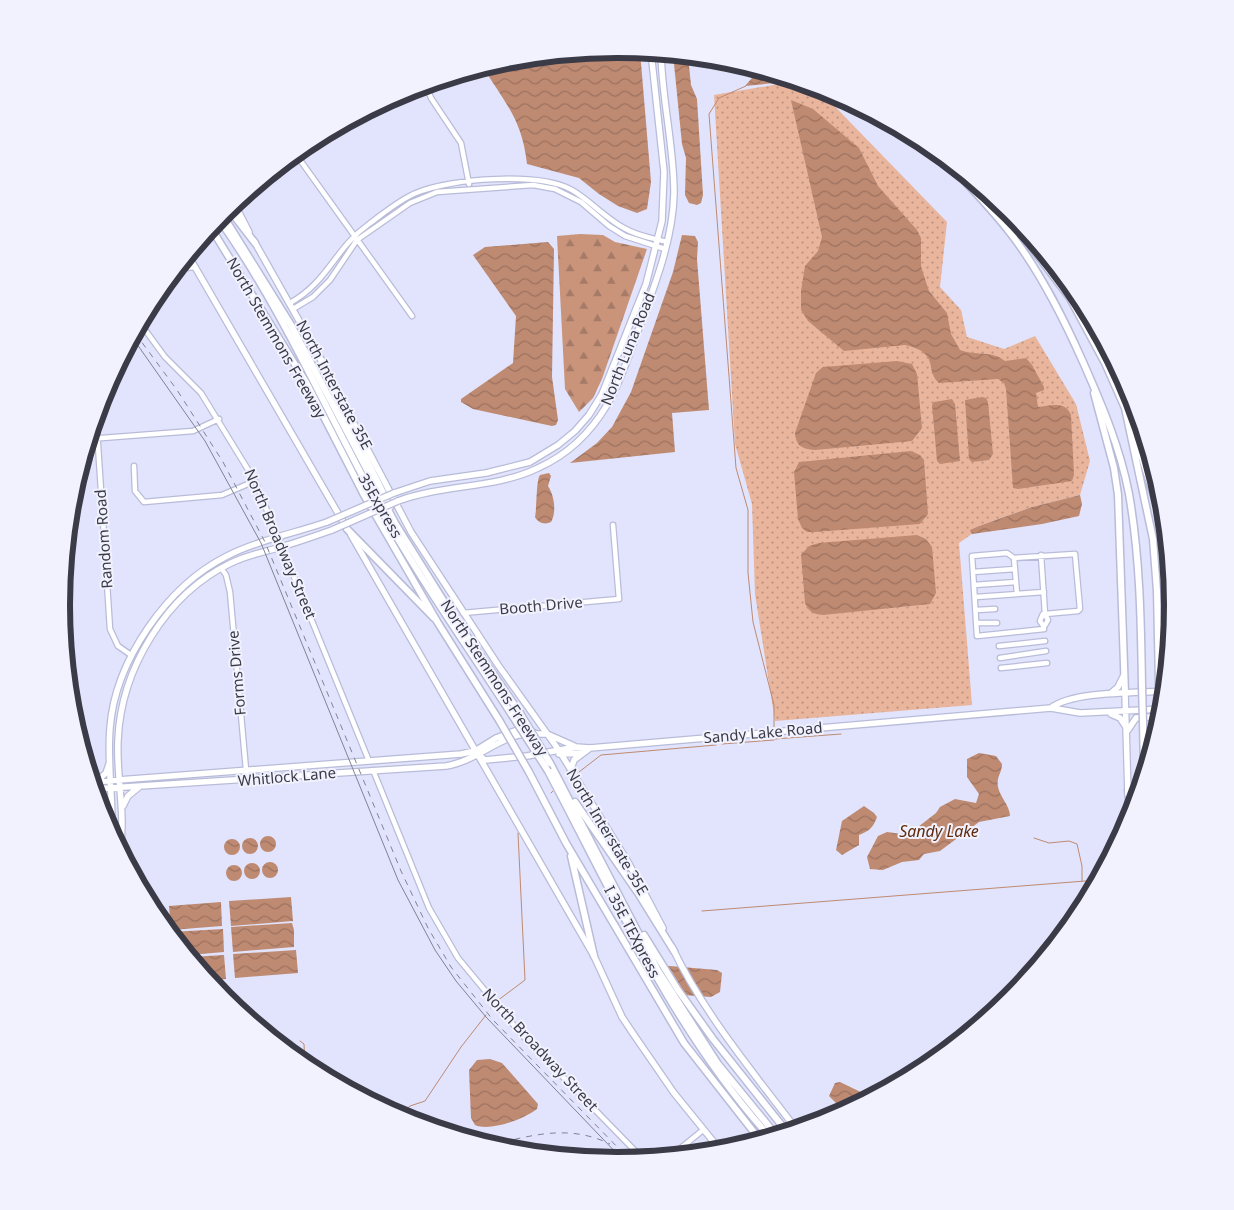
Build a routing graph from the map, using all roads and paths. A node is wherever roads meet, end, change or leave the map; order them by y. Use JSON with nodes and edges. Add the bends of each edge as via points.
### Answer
{"nodes":[{"id":1,"x":652,"y":59,"type":"edge"},
{"id":2,"x":663,"y":60,"type":"edge"},
{"id":3,"x":429,"y":91,"type":"edge"},
{"id":4,"x":300,"y":160,"type":"edge"},
{"id":5,"x":469,"y":182,"type":"junction"},
{"id":6,"x":968,"y":185,"type":"edge"},
{"id":7,"x":469,"y":189,"type":"junction"},
{"id":8,"x":238,"y":210,"type":"edge"},
{"id":9,"x":233,"y":215,"type":"edge"},
{"id":10,"x":227,"y":221,"type":"edge"},
{"id":11,"x":223,"y":225,"type":"edge"},
{"id":12,"x":215,"y":234,"type":"edge"},
{"id":13,"x":354,"y":235,"type":"junction"},
{"id":14,"x":356,"y":240,"type":"junction"},
{"id":15,"x":658,"y":240,"type":"junction"},
{"id":16,"x":667,"y":242,"type":"junction"},
{"id":17,"x":255,"y":243,"type":"junction"},
{"id":18,"x":656,"y":247,"type":"junction"},
{"id":19,"x":665,"y":250,"type":"junction"},
{"id":20,"x":192,"y":261,"type":"edge"},
{"id":21,"x":1043,"y":262,"type":"edge"},
{"id":22,"x":195,"y":267,"type":"junction"},
{"id":23,"x":186,"y":268,"type":"edge"},
{"id":24,"x":1064,"y":290,"type":"edge"},
{"id":25,"x":1070,"y":299,"type":"edge"},
{"id":26,"x":292,"y":306,"type":"junction"},
{"id":27,"x":412,"y":316,"type":"dead end"},
{"id":28,"x":144,"y":329,"type":"edge"},
{"id":29,"x":321,"y":360,"type":"junction"},
{"id":30,"x":1087,"y":371,"type":"junction"},
{"id":31,"x":1125,"y":408,"type":"junction"},
{"id":32,"x":219,"y":420,"type":"junction"},
{"id":33,"x":98,"y":433,"type":"edge"},
{"id":34,"x":98,"y":438,"type":"junction"},
{"id":35,"x":134,"y":466,"type":"dead end"},
{"id":36,"x":1149,"y":475,"type":"edge"},
{"id":37,"x":255,"y":481,"type":"junction"},
{"id":38,"x":395,"y":523,"type":"junction"},
{"id":39,"x":612,"y":525,"type":"dead end"},
{"id":40,"x":348,"y":529,"type":"junction"},
{"id":41,"x":279,"y":538,"type":"junction"},
{"id":42,"x":282,"y":546,"type":"junction"},
{"id":43,"x":1041,"y":555,"type":"junction"},
{"id":44,"x":1014,"y":558,"type":"junction"},
{"id":45,"x":221,"y":568,"type":"junction"},
{"id":46,"x":1015,"y":569,"type":"junction"},
{"id":47,"x":973,"y":572,"type":"junction"},
{"id":48,"x":191,"y":579,"type":"junction"},
{"id":49,"x":1016,"y":582,"type":"junction"},
{"id":50,"x":196,"y":584,"type":"junction"},
{"id":51,"x":974,"y":585,"type":"junction"},
{"id":52,"x":1044,"y":592,"type":"junction"},
{"id":53,"x":1017,"y":594,"type":"junction"},
{"id":54,"x":976,"y":597,"type":"junction"},
{"id":55,"x":995,"y":609,"type":"dead end"},
{"id":56,"x":976,"y":610,"type":"junction"},
{"id":57,"x":463,"y":613,"type":"junction"},
{"id":58,"x":438,"y":623,"type":"junction"},
{"id":59,"x":976,"y":623,"type":"junction"},
{"id":60,"x":996,"y":623,"type":"dead end"},
{"id":61,"x":1044,"y":629,"type":"dead end"},
{"id":62,"x":1045,"y":641,"type":"dead end"},
{"id":63,"x":999,"y":646,"type":"dead end"},
{"id":64,"x":1046,"y":651,"type":"dead end"},
{"id":65,"x":131,"y":655,"type":"junction"},
{"id":66,"x":1000,"y":658,"type":"dead end"},
{"id":67,"x":1047,"y":662,"type":"dead end"},
{"id":68,"x":1001,"y":668,"type":"dead end"},
{"id":69,"x":1124,"y":675,"type":"junction"},
{"id":70,"x":1159,"y":682,"type":"edge"},
{"id":71,"x":1157,"y":692,"type":"edge"},
{"id":72,"x":1110,"y":694,"type":"junction"},
{"id":73,"x":1125,"y":694,"type":"junction"},
{"id":74,"x":1051,"y":708,"type":"junction"},
{"id":75,"x":1154,"y":710,"type":"edge"},
{"id":76,"x":112,"y":711,"type":"junction"},
{"id":77,"x":1126,"y":712,"type":"junction"},
{"id":78,"x":120,"y":713,"type":"junction"},
{"id":79,"x":1104,"y":713,"type":"junction"},
{"id":80,"x":512,"y":715,"type":"joint"},
{"id":81,"x":1153,"y":717,"type":"edge"},
{"id":82,"x":1127,"y":732,"type":"junction"},
{"id":83,"x":466,"y":733,"type":"junction"},
{"id":84,"x":547,"y":734,"type":"junction"},
{"id":85,"x":576,"y":747,"type":"junction"},
{"id":86,"x":590,"y":748,"type":"junction"},
{"id":87,"x":557,"y":752,"type":"junction"},
{"id":88,"x":581,"y":753,"type":"junction"},
{"id":89,"x":461,"y":754,"type":"junction"},
{"id":90,"x":477,"y":754,"type":"junction"},
{"id":91,"x":1143,"y":755,"type":"edge"},
{"id":92,"x":410,"y":759,"type":"junction"},
{"id":93,"x":110,"y":760,"type":"junction"},
{"id":94,"x":369,"y":761,"type":"junction"},
{"id":95,"x":246,"y":769,"type":"junction"},
{"id":96,"x":373,"y":770,"type":"junction"},
{"id":97,"x":551,"y":770,"type":"junction"},
{"id":98,"x":349,"y":772,"type":"junction"},
{"id":99,"x":570,"y":772,"type":"junction"},
{"id":100,"x":99,"y":780,"type":"edge"},
{"id":101,"x":246,"y":780,"type":"junction"},
{"id":102,"x":111,"y":781,"type":"junction"},
{"id":103,"x":120,"y":781,"type":"junction"},
{"id":104,"x":99,"y":782,"type":"edge"},
{"id":105,"x":139,"y":787,"type":"junction"},
{"id":106,"x":120,"y":788,"type":"junction"},
{"id":107,"x":111,"y":789,"type":"junction"},
{"id":108,"x":102,"y":790,"type":"edge"},
{"id":109,"x":1128,"y":790,"type":"junction"},
{"id":110,"x":1129,"y":798,"type":"edge"},
{"id":111,"x":1128,"y":801,"type":"edge"},
{"id":112,"x":122,"y":808,"type":"junction"},
{"id":113,"x":112,"y":816,"type":"edge"},
{"id":114,"x":121,"y":836,"type":"edge"},
{"id":115,"x":566,"y":843,"type":"junction"},
{"id":116,"x":626,"y":909,"type":"junction"},
{"id":117,"x":674,"y":951,"type":"junction"},
{"id":118,"x":594,"y":956,"type":"junction"},
{"id":119,"x":790,"y":1121,"type":"joint"},
{"id":120,"x":793,"y":1123,"type":"edge"},
{"id":121,"x":783,"y":1126,"type":"edge"},
{"id":122,"x":703,"y":1130,"type":"junction"},
{"id":123,"x":772,"y":1130,"type":"edge"},
{"id":124,"x":765,"y":1132,"type":"edge"},
{"id":125,"x":756,"y":1135,"type":"edge"},
{"id":126,"x":715,"y":1144,"type":"edge"},
{"id":127,"x":680,"y":1149,"type":"edge"},
{"id":128,"x":636,"y":1151,"type":"edge"}],
"edges":[{"from":1,"to":15,"type":"main road","name":"North Luna Road","via":[[664,172],[664,202]]},
{"from":2,"to":16,"type":"main road","name":"North Luna Road","via":[[674,194]]},
{"from":3,"to":5,"type":"street","via":[[462,143]]},
{"from":4,"to":13,"type":"street"},
{"from":5,"to":7,"type":"street"},
{"from":5,"to":13,"type":"street","via":[[434,187],[414,194]]},
{"from":5,"to":15,"type":"street","via":[[524,179],[550,182],[588,200],[623,228]]},
{"from":6,"to":30,"type":"highway","via":[[1027,256],[1066,323]]},
{"from":7,"to":14,"type":"street","via":[[424,196]]},
{"from":7,"to":18,"type":"street","via":[[533,185],[555,189],[581,202],[625,236]]},
{"from":8,"to":17,"type":"main road","name":"North Interstate 35E"},
{"from":9,"to":17,"type":"highway"},
{"from":10,"to":38,"type":"highway","name":"North Stemmons Freeway","via":[[291,325]]},
{"from":11,"to":80,"type":"highway","name":"35Express","via":[[241,250],[316,382],[372,493],[428,589]]},
{"from":12,"to":58,"type":"highway","name":"North Stemmons Freeway","via":[[307,384],[364,495]]},
{"from":13,"to":14,"type":"street"},
{"from":13,"to":26,"type":"street","via":[[322,280]]},
{"from":14,"to":26,"type":"street","via":[[330,280],[313,296]]},
{"from":14,"to":27,"type":"street"},
{"from":15,"to":16,"type":"street"},
{"from":15,"to":18,"type":"main road","name":"North Luna Road"},
{"from":16,"to":19,"type":"main road","name":"North Luna Road"},
{"from":17,"to":26,"type":"main road","name":"North Interstate 35E"},
{"from":18,"to":19,"type":"street"},
{"from":18,"to":41,"type":"main road","name":"North Luna Road","bridge":true,"via":[[646,284],[609,379],[589,415],[558,445],[530,462],[486,473],[430,481]]},
{"from":19,"to":42,"type":"main road","name":"North Luna Road","bridge":true,"via":[[611,396],[580,440],[557,458],[519,475],[436,490],[398,501],[332,530]]},
{"from":20,"to":22,"type":"main road"},
{"from":21,"to":24,"type":"highway"},
{"from":22,"to":23,"type":"street"},
{"from":22,"to":40,"type":"main road"},
{"from":25,"to":31,"type":"highway"},
{"from":26,"to":29,"type":"main road","name":"North Interstate 35E"},
{"from":28,"to":32,"type":"street","name":"North Broadway Street","via":[[165,357],[201,393]]},
{"from":29,"to":38,"type":"highway"},
{"from":29,"to":57,"type":"main road","name":"North Interstate 35E","via":[[392,499]]},
{"from":30,"to":69,"type":"highway","via":[[1117,481]]},
{"from":30,"to":91,"type":"highway","bridge":true,"via":[[1116,443],[1128,492],[1140,596]]},
{"from":31,"to":36,"type":"highway"},
{"from":31,"to":70,"type":"highway","bridge":true,"via":[[1153,539]]},
{"from":32,"to":34,"type":"street","via":[[193,431]]},
{"from":32,"to":37,"type":"street","name":"North Broadway Street"},
{"from":33,"to":34,"type":"street","name":"Random Road"},
{"from":34,"to":65,"type":"street","name":"Random Road","via":[[110,629],[118,646]]},
{"from":35,"to":37,"type":"street","via":[[136,491],[144,502],[222,496]]},
{"from":37,"to":41,"type":"street","name":"North Broadway Street"},
{"from":38,"to":97,"type":"highway","name":"North Stemmons Freeway","bridge":true,"via":[[453,616],[520,713]]},
{"from":39,"to":57,"type":"street","name":"Booth Drive","via":[[619,599]]},
{"from":40,"to":58,"type":"highway"},
{"from":40,"to":83,"type":"main road"},
{"from":41,"to":42,"type":"street","name":"North Broadway Street"},
{"from":41,"to":48,"type":"main road","name":"North Luna Road","via":[[237,551]]},
{"from":42,"to":45,"type":"main road","name":"North Luna Road","via":[[244,557]]},
{"from":42,"to":94,"type":"street","name":"North Broadway Street"},
{"from":43,"to":44,"type":"street"},
{"from":43,"to":52,"type":"street"},
{"from":43,"to":52,"type":"street","via":[[1073,553],[1076,556],[1080,608],[1078,611],[1045,614]]},
{"from":44,"to":46,"type":"street"},
{"from":44,"to":47,"type":"street","via":[[1007,553],[972,556]]},
{"from":45,"to":50,"type":"main road","name":"North Luna Road"},
{"from":45,"to":95,"type":"street","name":"Forms Drive","via":[[230,592]]},
{"from":46,"to":47,"type":"street"},
{"from":46,"to":49,"type":"street"},
{"from":47,"to":51,"type":"street"},
{"from":48,"to":50,"type":"main road"},
{"from":48,"to":65,"type":"main road","name":"North Luna Road","via":[[146,630]]},
{"from":49,"to":51,"type":"street"},
{"from":49,"to":53,"type":"street"},
{"from":50,"to":78,"type":"main road","name":"North Luna Road","via":[[145,646],[126,688]]},
{"from":51,"to":54,"type":"street"},
{"from":52,"to":53,"type":"street"},
{"from":53,"to":54,"type":"street"},
{"from":54,"to":56,"type":"street"},
{"from":55,"to":56,"type":"street"},
{"from":56,"to":59,"type":"street"},
{"from":57,"to":84,"type":"main road","name":"North Interstate 35E"},
{"from":58,"to":115,"type":"highway","name":"North Stemmons Freeway","bridge":true,"via":[[499,720]]},
{"from":59,"to":60,"type":"street"},
{"from":59,"to":61,"type":"street","via":[[976,636]]},
{"from":62,"to":63,"type":"street"},
{"from":64,"to":66,"type":"street"},
{"from":65,"to":76,"type":"main road","name":"North Luna Road"},
{"from":67,"to":68,"type":"street"},
{"from":69,"to":72,"type":"main road"},
{"from":69,"to":73,"type":"highway"},
{"from":71,"to":73,"type":"main road","name":"Sandy Lake Road"},
{"from":72,"to":73,"type":"main road","name":"Sandy Lake Road"},
{"from":72,"to":74,"type":"main road","name":"Sandy Lake Road","via":[[1085,697]]},
{"from":73,"to":77,"type":"main road"},
{"from":74,"to":79,"type":"main road","name":"Sandy Lake Road"},
{"from":74,"to":86,"type":"main road","name":"Sandy Lake Road"},
{"from":75,"to":77,"type":"main road","name":"Sandy Lake Road"},
{"from":76,"to":78,"type":"main road"},
{"from":76,"to":93,"type":"main road","name":"North Luna Road"},
{"from":77,"to":79,"type":"main road","name":"Sandy Lake Road"},
{"from":77,"to":82,"type":"main road"},
{"from":78,"to":103,"type":"main road","name":"North Luna Road"},
{"from":79,"to":82,"type":"main road","via":[[1120,718]]},
{"from":80,"to":97,"type":"highway","name":"I 35E TEXpress","bridge":true},
{"from":81,"to":82,"type":"main road","via":[[1136,718]]},
{"from":82,"to":109,"type":"main road"},
{"from":83,"to":89,"type":"main road","via":[[467,748]]},
{"from":83,"to":90,"type":"main road"},
{"from":84,"to":85,"type":"main road"},
{"from":84,"to":87,"type":"main road","name":"North Interstate 35E"},
{"from":84,"to":90,"type":"main road","via":[[517,735]]},
{"from":85,"to":86,"type":"main road","name":"Sandy Lake Road"},
{"from":85,"to":87,"type":"main road","name":"Sandy Lake Road"},
{"from":86,"to":88,"type":"main road"},
{"from":87,"to":88,"type":"main road"},
{"from":87,"to":90,"type":"main road","name":"Sandy Lake Road","via":[[485,760]]},
{"from":87,"to":99,"type":"main road","name":"North Interstate 35E"},
{"from":88,"to":99,"type":"main road","via":[[574,760]]},
{"from":89,"to":90,"type":"main road","name":"Whitlock Lane"},
{"from":89,"to":92,"type":"main road","name":"Whitlock Lane"},
{"from":90,"to":96,"type":"main road","name":"Whitlock Lane","via":[[446,766]]},
{"from":90,"to":118,"type":"main road"},
{"from":92,"to":94,"type":"main road","name":"Whitlock Lane"},
{"from":92,"to":96,"type":"main road","via":[[374,764]]},
{"from":93,"to":100,"type":"main road"},
{"from":93,"to":102,"type":"main road","name":"North Luna Road"},
{"from":94,"to":95,"type":"main road","name":"Whitlock Lane"},
{"from":94,"to":98,"type":"main road","via":[[365,766],[350,768]]},
{"from":95,"to":101,"type":"street","name":"Forms Drive"},
{"from":95,"to":103,"type":"main road","name":"Whitlock Lane"},
{"from":96,"to":98,"type":"main road","name":"Whitlock Lane"},
{"from":96,"to":128,"type":"street","name":"North Broadway Street","via":[[424,899],[458,958],[521,1034]]},
{"from":97,"to":116,"type":"highway","name":"North Stemmons Freeway"},
{"from":97,"to":117,"type":"highway","via":[[643,900]]},
{"from":97,"to":124,"type":"highway","name":"I 35E TEXpress","via":[[651,969],[685,1026]]},
{"from":98,"to":101,"type":"main road","name":"Whitlock Lane"},
{"from":99,"to":117,"type":"main road","name":"North Interstate 35E","via":[[628,862]]},
{"from":101,"to":105,"type":"main road","name":"Whitlock Lane"},
{"from":102,"to":103,"type":"main road","name":"Whitlock Lane"},
{"from":102,"to":104,"type":"main road","name":"Whitlock Lane"},
{"from":102,"to":107,"type":"main road","name":"North Luna Road"},
{"from":103,"to":106,"type":"main road","name":"North Luna Road"},
{"from":105,"to":106,"type":"main road","name":"Whitlock Lane"},
{"from":105,"to":112,"type":"main road","via":[[128,796]]},
{"from":106,"to":107,"type":"main road","name":"Whitlock Lane"},
{"from":106,"to":112,"type":"main road","name":"North Luna Road"},
{"from":107,"to":108,"type":"main road","name":"Whitlock Lane"},
{"from":107,"to":113,"type":"main road","name":"North Luna Road"},
{"from":109,"to":110,"type":"highway"},
{"from":109,"to":111,"type":"main road"},
{"from":112,"to":114,"type":"main road","name":"North Luna Road"},
{"from":115,"to":118,"type":"highway"},
{"from":115,"to":125,"type":"highway","name":"North Stemmons Freeway","via":[[684,1043]]},
{"from":116,"to":121,"type":"highway","via":[[713,1039]]},
{"from":116,"to":123,"type":"highway","name":"North Stemmons Freeway","via":[[657,969],[700,1036],[733,1084]]},
{"from":117,"to":119,"type":"main road","name":"North Interstate 35E","via":[[744,1062]]},
{"from":118,"to":122,"type":"main road","via":[[622,1016]]},
{"from":119,"to":120,"type":"main road","name":"North Interstate 35E"},
{"from":122,"to":126,"type":"main road"},
{"from":122,"to":127,"type":"street"}]}
